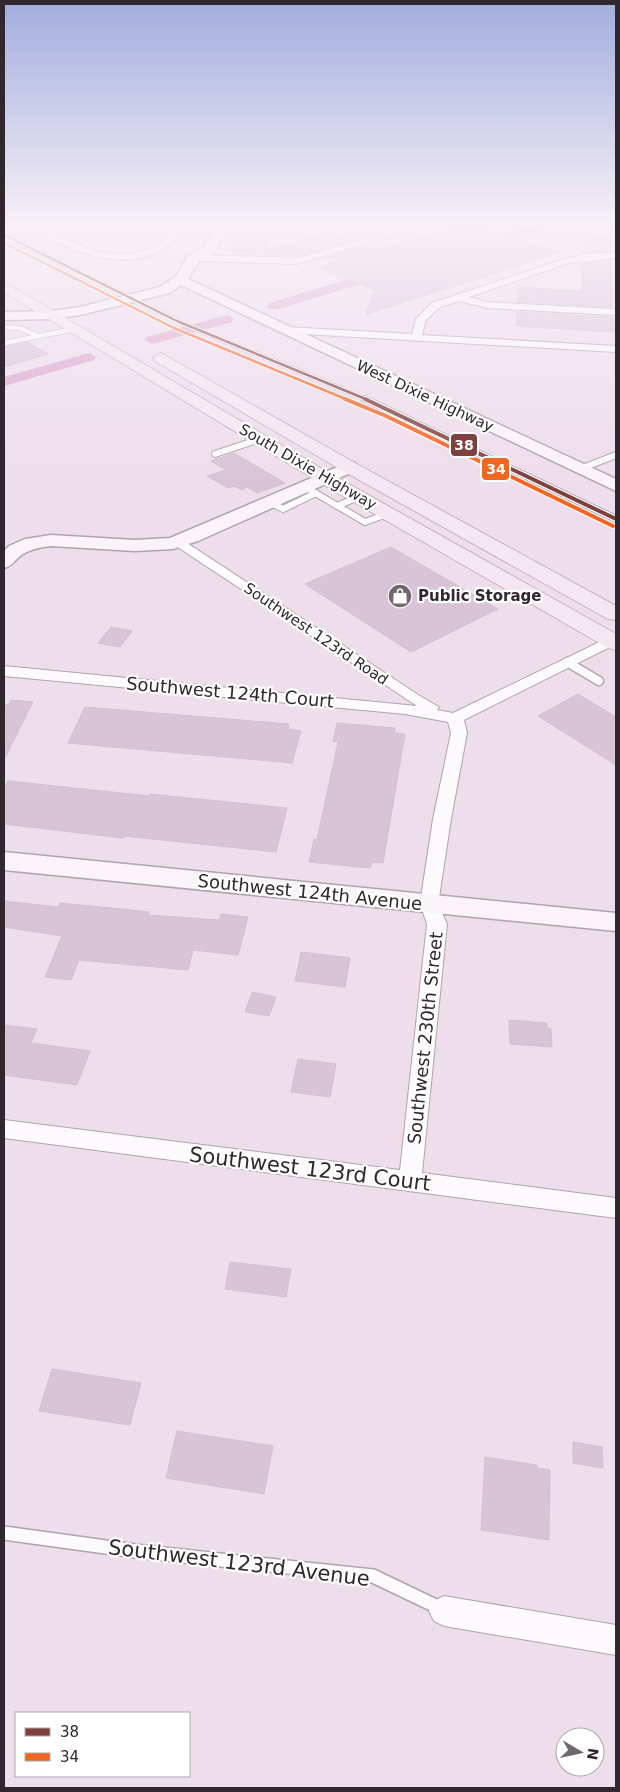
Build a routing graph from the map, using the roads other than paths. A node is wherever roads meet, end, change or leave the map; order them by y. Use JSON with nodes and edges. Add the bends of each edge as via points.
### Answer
{"nodes":[{"id":1,"x":43,"y":310,"type":"edge"},
{"id":2,"x":60,"y":310,"type":"edge"},
{"id":3,"x":86,"y":310,"type":"edge"},
{"id":4,"x":153,"y":310,"type":"edge"},
{"id":5,"x":243,"y":310,"type":"edge"},
{"id":6,"x":429,"y":310,"type":"edge"},
{"id":7,"x":573,"y":310,"type":"edge"},
{"id":8,"x":80,"y":311,"type":"junction"},
{"id":9,"x":616,"y":312,"type":"edge"},
{"id":10,"x":52,"y":315,"type":"junction"},
{"id":11,"x":4,"y":316,"type":"edge"},
{"id":12,"x":99,"y":322,"type":"dead end"},
{"id":13,"x":4,"y":327,"type":"edge"},
{"id":14,"x":74,"y":329,"type":"junction"},
{"id":15,"x":286,"y":330,"type":"junction"},
{"id":16,"x":38,"y":335,"type":"junction"},
{"id":17,"x":416,"y":338,"type":"junction"},
{"id":18,"x":4,"y":343,"type":"edge"},
{"id":19,"x":616,"y":349,"type":"edge"},
{"id":20,"x":149,"y":352,"type":"dead end"},
{"id":21,"x":191,"y":376,"type":"junction"},
{"id":22,"x":260,"y":439,"type":"junction"},
{"id":23,"x":214,"y":454,"type":"dead end"},
{"id":24,"x":616,"y":455,"type":"edge"},
{"id":25,"x":350,"y":467,"type":"junction"},
{"id":26,"x":580,"y":469,"type":"junction"},
{"id":27,"x":613,"y":481,"type":"edge"},
{"id":28,"x":315,"y":486,"type":"junction"},
{"id":29,"x":358,"y":497,"type":"junction"},
{"id":30,"x":337,"y":506,"type":"junction"},
{"id":31,"x":387,"y":514,"type":"junction"},
{"id":32,"x":616,"y":518,"type":"edge"},
{"id":33,"x":181,"y":543,"type":"junction"},
{"id":34,"x":4,"y":562,"type":"edge"},
{"id":35,"x":616,"y":614,"type":"edge"},
{"id":36,"x":615,"y":640,"type":"edge"},
{"id":37,"x":567,"y":662,"type":"junction"},
{"id":38,"x":4,"y":671,"type":"edge"},
{"id":39,"x":379,"y":676,"type":"junction"},
{"id":40,"x":599,"y":681,"type":"dead end"},
{"id":41,"x":356,"y":704,"type":"junction"},
{"id":42,"x":455,"y":718,"type":"junction"},
{"id":43,"x":4,"y":861,"type":"edge"},
{"id":44,"x":430,"y":904,"type":"junction"},
{"id":45,"x":616,"y":922,"type":"edge"},
{"id":46,"x":4,"y":1129,"type":"edge"},
{"id":47,"x":410,"y":1183,"type":"junction"},
{"id":48,"x":616,"y":1208,"type":"edge"},
{"id":49,"x":4,"y":1534,"type":"edge"},
{"id":50,"x":444,"y":1611,"type":"joint"},
{"id":51,"x":616,"y":1640,"type":"edge"}],
"edges":[{"from":1,"to":10,"type":"highway","name":"South Dixie Highway"},
{"from":2,"to":8,"type":"highway"},
{"from":3,"to":8,"type":"street"},
{"from":4,"to":32,"type":"lane","via":[[389,409]]},
{"from":5,"to":15,"type":"street","name":"West Dixie Highway"},
{"from":6,"to":17,"type":"street","via":[[421,318]]},
{"from":7,"to":9,"type":"street"},
{"from":8,"to":10,"type":"street"},
{"from":8,"to":12,"type":"highway"},
{"from":10,"to":11,"type":"street"},
{"from":10,"to":14,"type":"highway","name":"South Dixie Highway"},
{"from":10,"to":21,"type":"highway","via":[[75,319],[156,368]]},
{"from":13,"to":16,"type":"lane"},
{"from":14,"to":16,"type":"lane"},
{"from":14,"to":22,"type":"highway","name":"South Dixie Highway"},
{"from":15,"to":17,"type":"street"},
{"from":15,"to":26,"type":"street","name":"West Dixie Highway"},
{"from":16,"to":18,"type":"lane"},
{"from":17,"to":19,"type":"street"},
{"from":20,"to":21,"type":"highway","name":"South Dixie Highway"},
{"from":21,"to":25,"type":"highway","name":"South Dixie Highway"},
{"from":22,"to":23,"type":"lane"},
{"from":22,"to":28,"type":"highway","name":"South Dixie Highway"},
{"from":24,"to":26,"type":"lane"},
{"from":25,"to":28,"type":"street"},
{"from":25,"to":35,"type":"highway","name":"South Dixie Highway"},
{"from":26,"to":27,"type":"street","name":"West Dixie Highway"},
{"from":28,"to":29,"type":"highway","name":"South Dixie Highway"},
{"from":28,"to":30,"type":"lane"},
{"from":28,"to":33,"type":"street","via":[[210,527]]},
{"from":29,"to":30,"type":"lane"},
{"from":29,"to":31,"type":"highway","name":"South Dixie Highway"},
{"from":30,"to":31,"type":"lane","via":[[364,522]]},
{"from":31,"to":36,"type":"highway","name":"South Dixie Highway"},
{"from":33,"to":34,"type":"street","via":[[137,546],[57,540],[23,545],[12,551]]},
{"from":33,"to":39,"type":"street","name":"Southwest 123rd Road"},
{"from":36,"to":37,"type":"street"},
{"from":37,"to":40,"type":"lane"},
{"from":37,"to":42,"type":"street"},
{"from":38,"to":41,"type":"street","name":"Southwest 124th Court"},
{"from":39,"to":41,"type":"street","via":[[381,692]]},
{"from":39,"to":42,"type":"street","name":"Southwest 123rd Road","via":[[414,699]]},
{"from":41,"to":42,"type":"street","name":"Southwest 124th Court"},
{"from":42,"to":44,"type":"street","name":"Southwest 230th Street","via":[[459,733]]},
{"from":43,"to":44,"type":"street","name":"Southwest 124th Avenue"},
{"from":44,"to":45,"type":"street","name":"Southwest 124th Avenue"},
{"from":44,"to":47,"type":"street","name":"Southwest 230th Street","via":[[437,924]]},
{"from":46,"to":47,"type":"street","name":"Southwest 123rd Court"},
{"from":47,"to":48,"type":"street","name":"Southwest 123rd Court"},
{"from":49,"to":50,"type":"lane","name":"Southwest 123rd Avenue","via":[[373,1576]]},
{"from":50,"to":51,"type":"street","name":"Southwest 123rd Avenue"}]}
